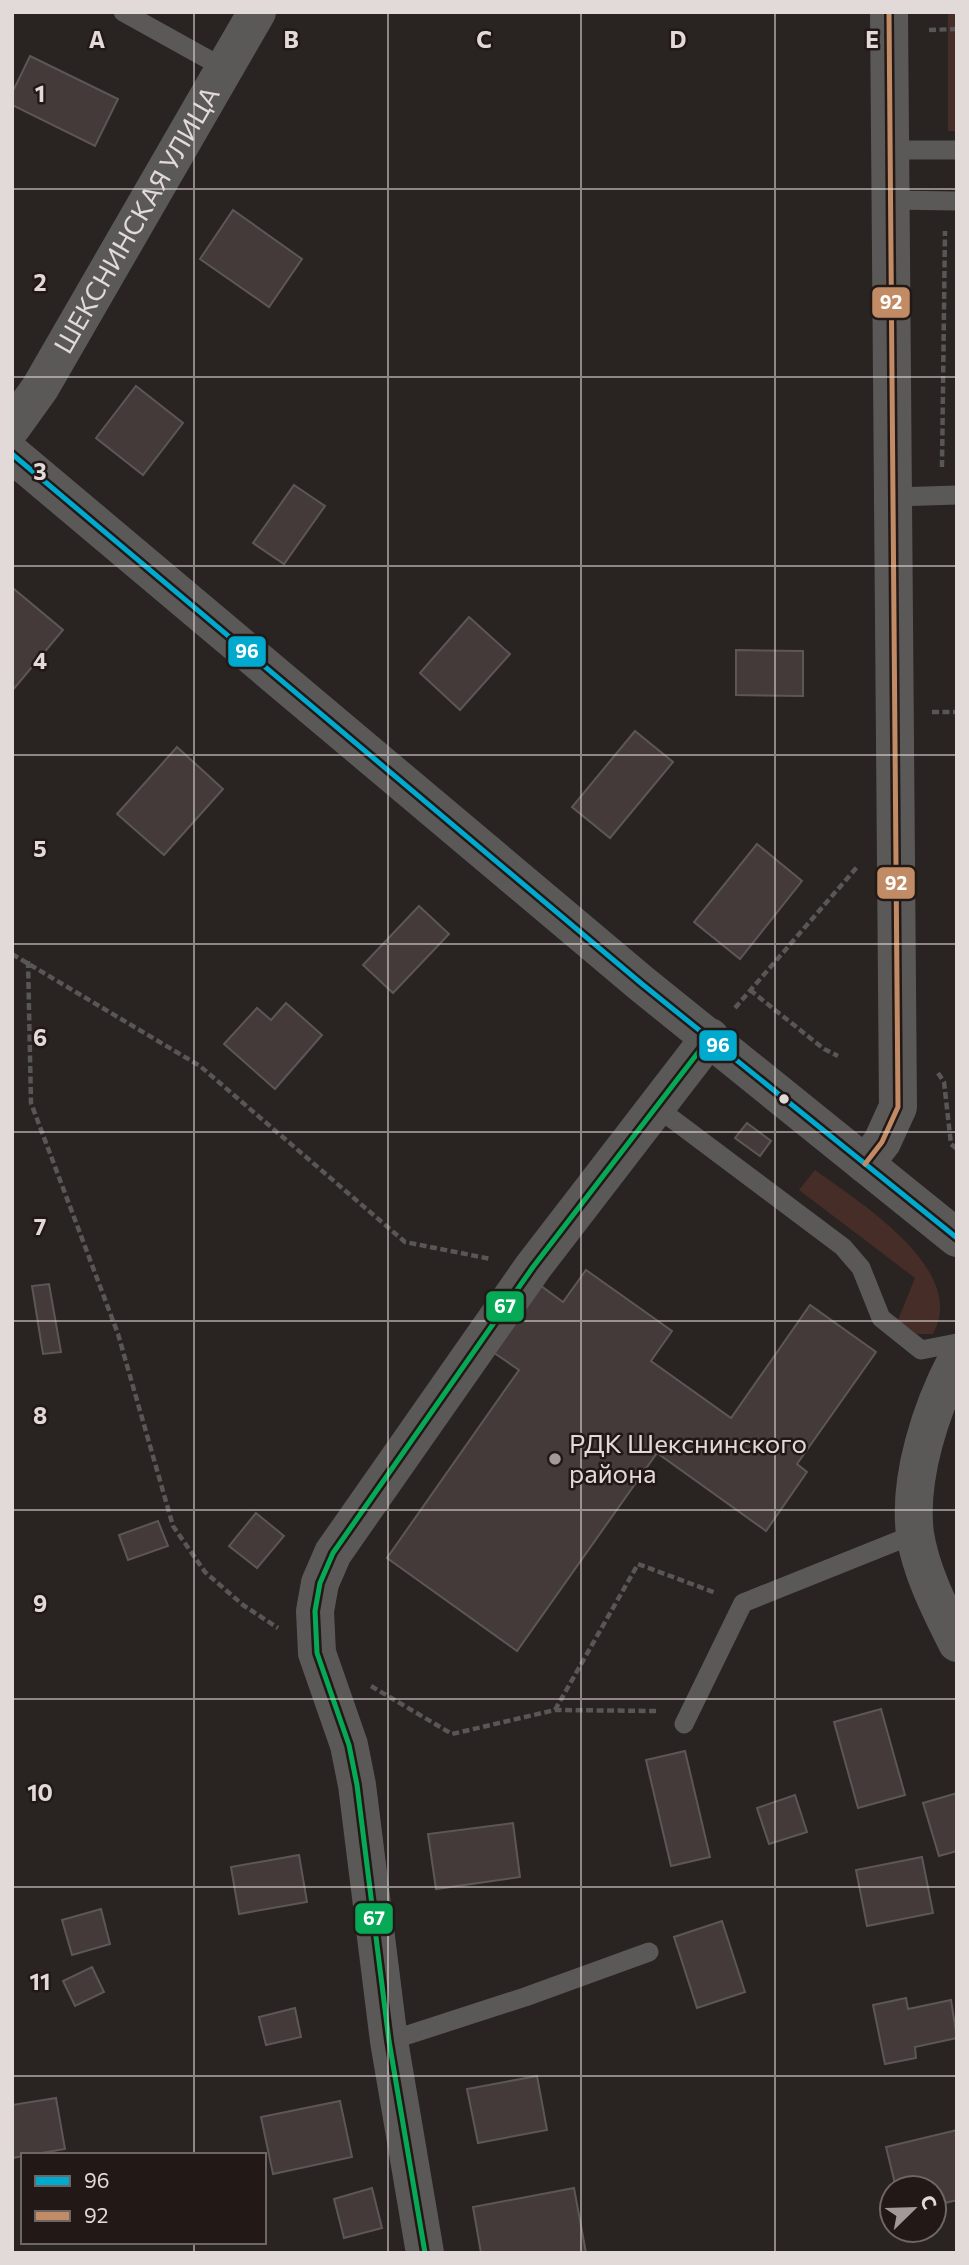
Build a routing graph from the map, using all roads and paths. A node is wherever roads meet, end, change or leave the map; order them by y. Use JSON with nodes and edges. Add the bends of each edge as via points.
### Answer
{"nodes":[{"id":1,"x":123,"y":12,"type":"edge"},
{"id":2,"x":257,"y":12,"type":"edge"},
{"id":3,"x":889,"y":12,"type":"edge"},
{"id":4,"x":222,"y":67,"type":"junction"},
{"id":5,"x":891,"y":150,"type":"junction"},
{"id":6,"x":957,"y":150,"type":"edge"},
{"id":7,"x":891,"y":200,"type":"junction"},
{"id":8,"x":951,"y":201,"type":"edge"},
{"id":9,"x":12,"y":427,"type":"edge"},
{"id":10,"x":12,"y":454,"type":"edge"},
{"id":11,"x":950,"y":495,"type":"edge"},
{"id":12,"x":895,"y":497,"type":"junction"},
{"id":13,"x":897,"y":821,"type":"junction"},
{"id":14,"x":12,"y":954,"type":"edge"},
{"id":15,"x":28,"y":961,"type":"junction"},
{"id":16,"x":750,"y":990,"type":"junction"},
{"id":17,"x":720,"y":1026,"type":"junction"},
{"id":18,"x":838,"y":1056,"type":"dead end"},
{"id":19,"x":932,"y":1063,"type":"dead end"},
{"id":20,"x":655,"y":1105,"type":"junction"},
{"id":21,"x":957,"y":1149,"type":"edge"},
{"id":22,"x":865,"y":1164,"type":"junction"},
{"id":23,"x":957,"y":1238,"type":"edge"},
{"id":24,"x":533,"y":1267,"type":"junction"},
{"id":25,"x":957,"y":1343,"type":"edge"},
{"id":26,"x":957,"y":1359,"type":"edge"},
{"id":27,"x":915,"y":1534,"type":"junction"},
{"id":28,"x":743,"y":1603,"type":"junction"},
{"id":29,"x":957,"y":1643,"type":"edge"},
{"id":30,"x":317,"y":1653,"type":"junction"},
{"id":31,"x":555,"y":1710,"type":"junction"},
{"id":32,"x":687,"y":1718,"type":"joint"},
{"id":33,"x":649,"y":1952,"type":"dead end"},
{"id":34,"x":389,"y":2041,"type":"junction"},
{"id":35,"x":425,"y":2253,"type":"edge"}],
"edges":[{"from":1,"to":4,"type":"lane"},
{"from":2,"to":4,"type":"street","name":"ШЕКСНИНСКАЯ УЛИЦА"},
{"from":3,"to":5,"type":"street"},
{"from":4,"to":9,"type":"street","name":"ШЕКСНИНСКАЯ УЛИЦА","via":[[40,388]]},
{"from":5,"to":6,"type":"lane"},
{"from":5,"to":7,"type":"street"},
{"from":7,"to":8,"type":"lane"},
{"from":7,"to":12,"type":"street"},
{"from":8,"to":11,"type":"path"},
{"from":10,"to":17,"type":"street"},
{"from":11,"to":12,"type":"lane"},
{"from":12,"to":13,"type":"street"},
{"from":13,"to":16,"type":"path"},
{"from":13,"to":22,"type":"street","via":[[898,1107],[882,1142]]},
{"from":14,"to":15,"type":"path"},
{"from":15,"to":24,"type":"path","via":[[200,1066],[405,1242]]},
{"from":15,"to":30,"type":"path","via":[[31,1103],[118,1334],[173,1526],[205,1572],[243,1605]]},
{"from":16,"to":17,"type":"path"},
{"from":16,"to":18,"type":"path"},
{"from":17,"to":20,"type":"street"},
{"from":17,"to":22,"type":"street"},
{"from":19,"to":21,"type":"path","via":[[944,1082],[951,1144]]},
{"from":20,"to":24,"type":"street"},
{"from":20,"to":25,"type":"lane","via":[[842,1247],[861,1268],[881,1318],[921,1350]]},
{"from":22,"to":23,"type":"street"},
{"from":24,"to":30,"type":"street","via":[[333,1553],[320,1583],[315,1611]]},
{"from":26,"to":27,"type":"street","via":[[925,1444]]},
{"from":27,"to":28,"type":"lane"},
{"from":27,"to":29,"type":"street","via":[[936,1600]]},
{"from":28,"to":31,"type":"path","via":[[638,1564]]},
{"from":28,"to":32,"type":"lane"},
{"from":30,"to":31,"type":"path","via":[[452,1734]]},
{"from":30,"to":34,"type":"street","via":[[349,1745],[357,1785]]},
{"from":31,"to":32,"type":"path"},
{"from":33,"to":34,"type":"lane"},
{"from":34,"to":35,"type":"street"}]}
